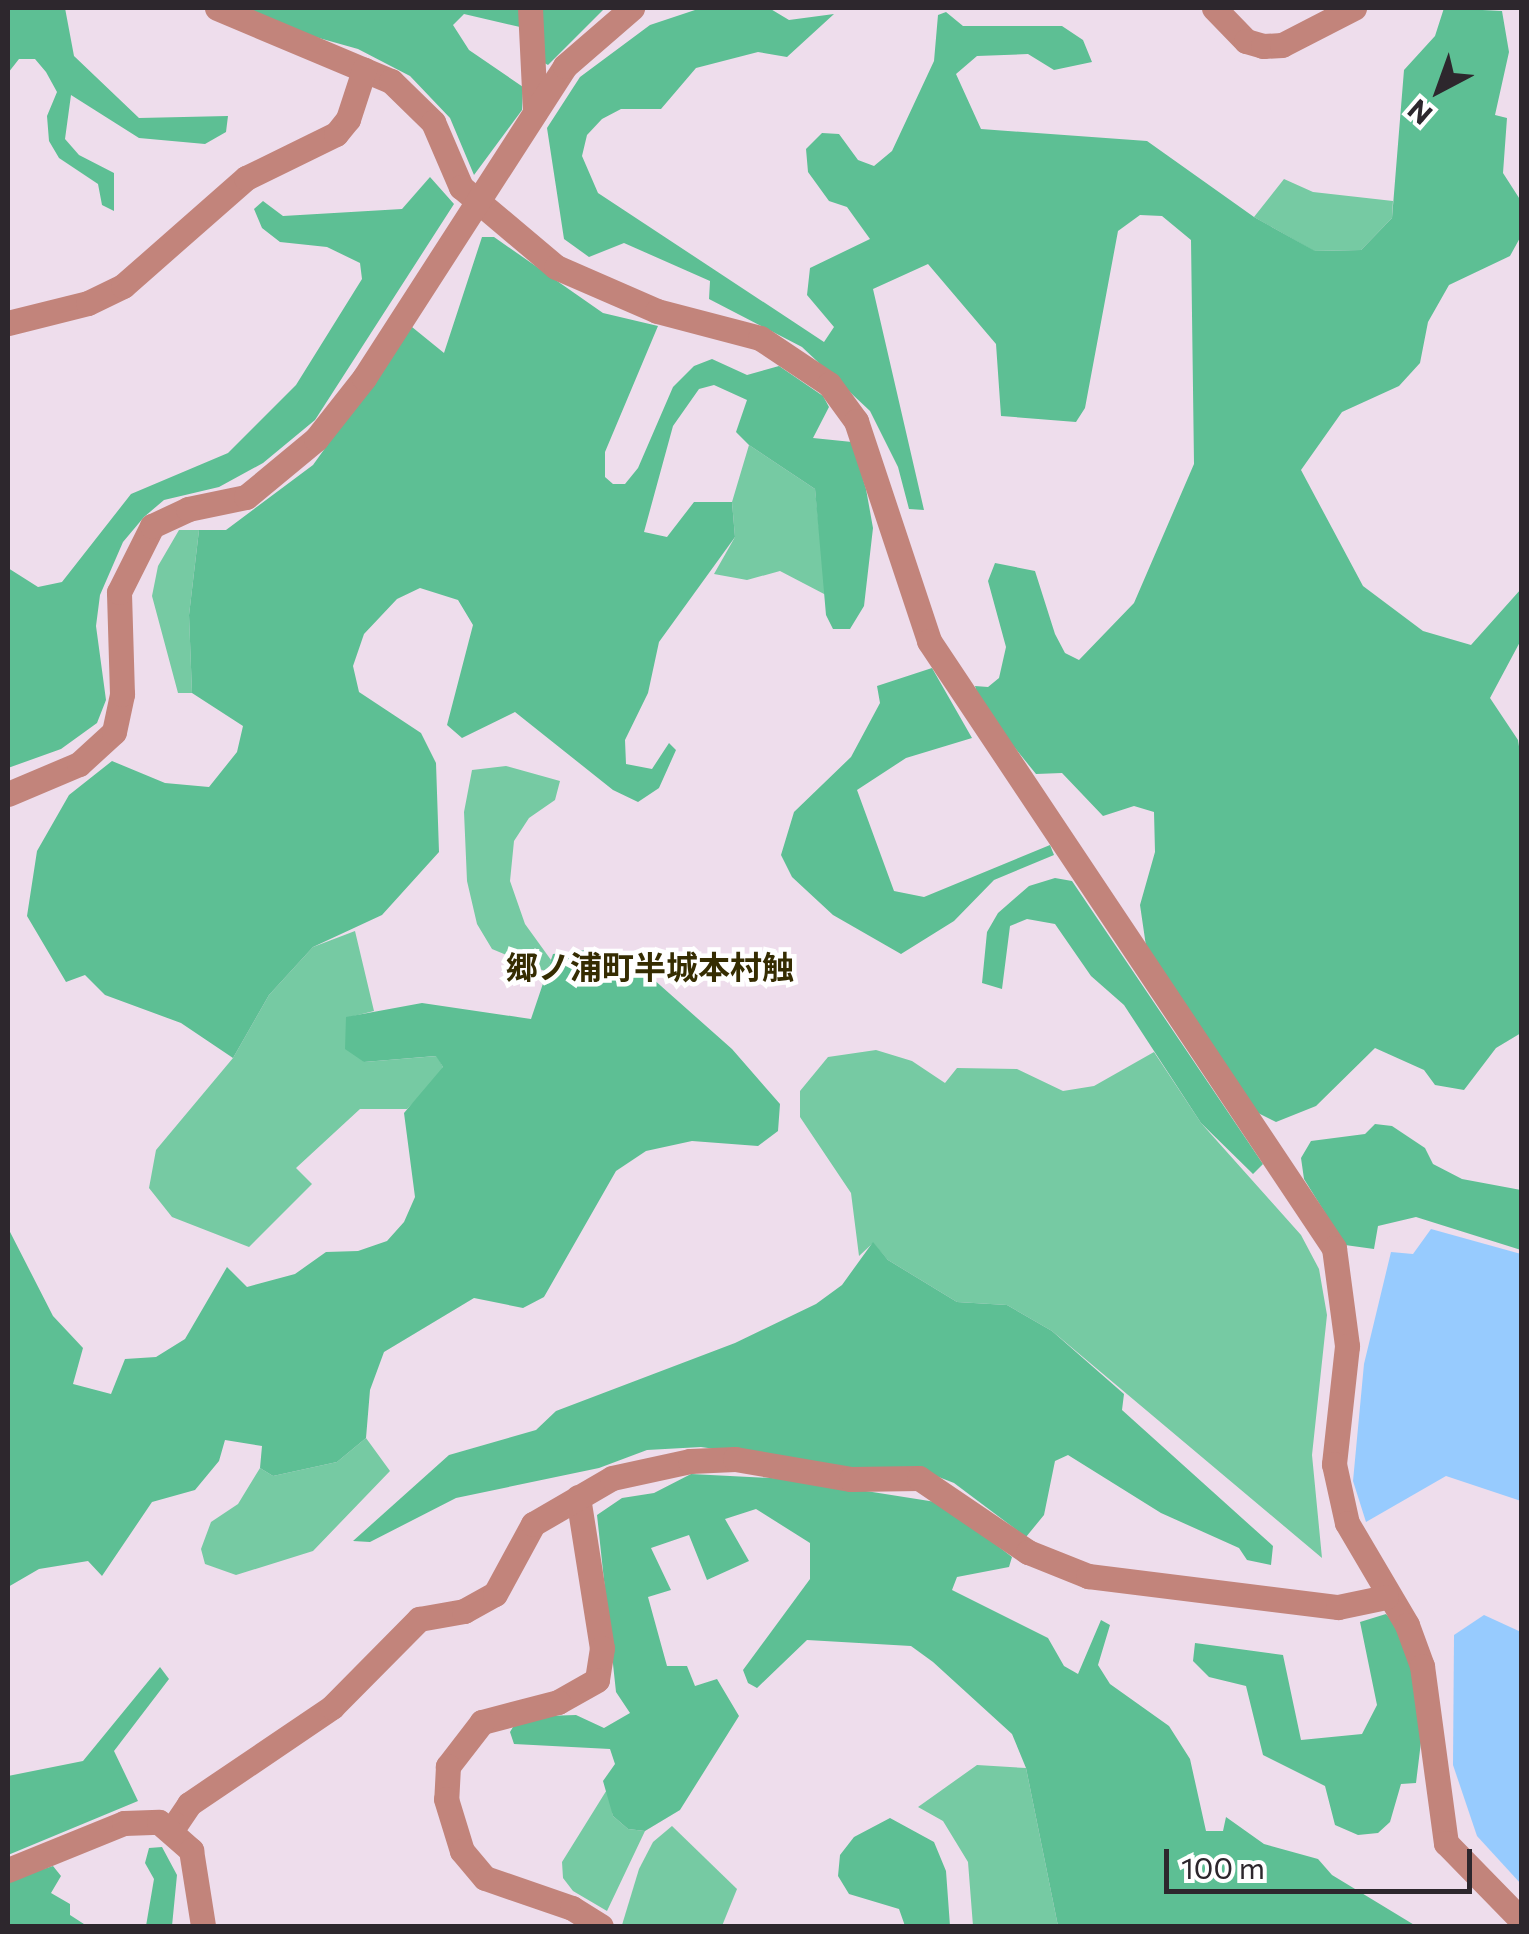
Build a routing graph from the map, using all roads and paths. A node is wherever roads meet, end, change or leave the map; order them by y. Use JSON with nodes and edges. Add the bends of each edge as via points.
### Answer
{"nodes":[{"id":1,"x":217,"y":8,"type":"edge"},
{"id":2,"x":530,"y":8,"type":"edge"},
{"id":3,"x":632,"y":8,"type":"edge"},
{"id":4,"x":1214,"y":8,"type":"edge"},
{"id":5,"x":1354,"y":8,"type":"edge"},
{"id":6,"x":364,"y":70,"type":"junction"},
{"id":7,"x":535,"y":112,"type":"junction"},
{"id":8,"x":475,"y":201,"type":"junction"},
{"id":9,"x":8,"y":323,"type":"edge"},
{"id":10,"x":8,"y":794,"type":"edge"},
{"id":11,"x":578,"y":1497,"type":"junction"},
{"id":12,"x":1386,"y":1597,"type":"junction"},
{"id":13,"x":172,"y":1828,"type":"junction"},
{"id":14,"x":8,"y":1870,"type":"edge"},
{"id":15,"x":1522,"y":1921,"type":"edge"},
{"id":16,"x":203,"y":1926,"type":"edge"},
{"id":17,"x":601,"y":1926,"type":"edge"}],
"edges":[{"from":1,"to":6,"type":"street"},
{"from":2,"to":7,"type":"street"},
{"from":3,"to":7,"type":"street","via":[[565,66]]},
{"from":4,"to":5,"type":"street","via":[[1246,41],[1264,46],[1282,45]]},
{"from":6,"to":8,"type":"street","via":[[417,101],[461,187]]},
{"from":6,"to":9,"type":"street","via":[[336,134],[246,178],[123,286],[88,303]]},
{"from":7,"to":8,"type":"street"},
{"from":8,"to":10,"type":"street","via":[[364,378],[316,439],[246,497],[188,509],[152,526],[120,592],[122,694],[114,732],[79,764]]},
{"from":8,"to":12,"type":"street","via":[[556,266],[599,291],[760,338],[829,384],[856,421],[929,641],[1334,1248],[1347,1346],[1334,1464],[1347,1524]]},
{"from":11,"to":12,"type":"street","via":[[612,1478],[690,1460],[735,1459],[851,1479],[900,1475],[948,1492],[1028,1552],[1088,1576],[1338,1608]]},
{"from":11,"to":13,"type":"street","via":[[533,1524],[495,1594],[464,1611],[419,1619],[332,1707],[189,1804]]},
{"from":11,"to":17,"type":"street","via":[[602,1648],[598,1680],[572,1697],[482,1722],[448,1766],[446,1799],[462,1851],[485,1878],[572,1908]]},
{"from":12,"to":15,"type":"street","via":[[1407,1625],[1422,1666],[1446,1842]]},
{"from":13,"to":14,"type":"street","via":[[124,1823]]},
{"from":13,"to":16,"type":"street","via":[[191,1850]]}]}
